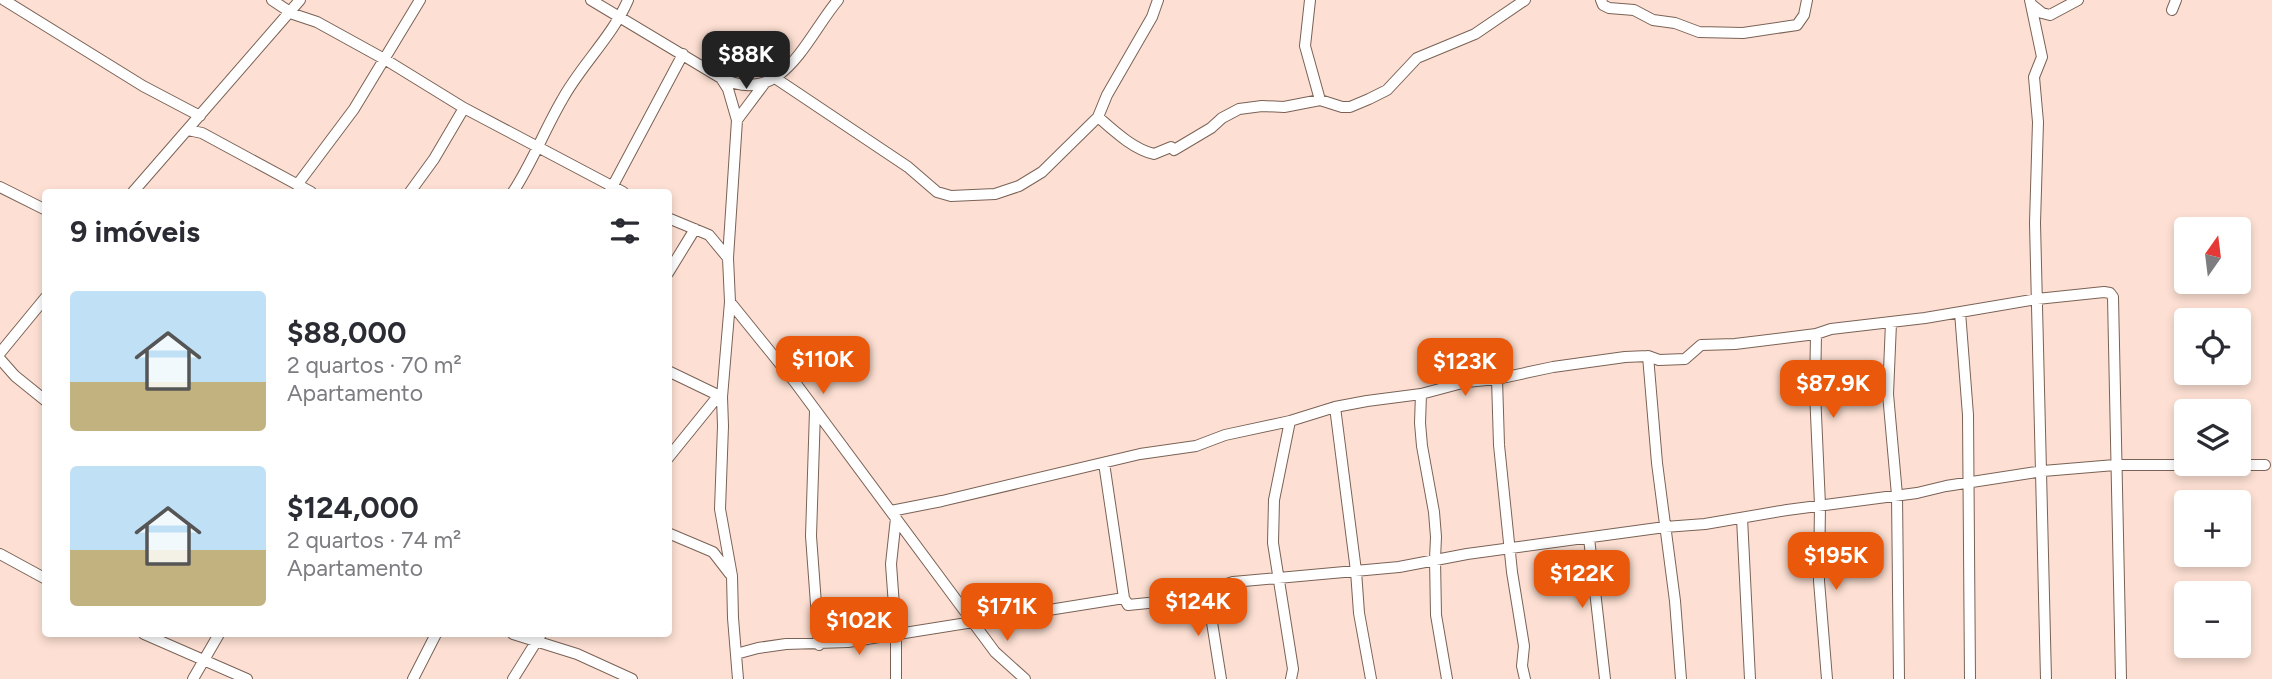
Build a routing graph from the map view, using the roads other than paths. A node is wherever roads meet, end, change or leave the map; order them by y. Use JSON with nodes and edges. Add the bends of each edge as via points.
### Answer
{"nodes":[{"id":1,"x":4,"y":0,"type":"edge"},
{"id":2,"x":272,"y":0,"type":"edge"},
{"id":3,"x":420,"y":0,"type":"edge"},
{"id":4,"x":592,"y":0,"type":"edge"},
{"id":5,"x":628,"y":0,"type":"edge"},
{"id":6,"x":838,"y":0,"type":"edge"},
{"id":7,"x":1146,"y":0,"type":"edge"},
{"id":8,"x":1310,"y":0,"type":"edge"},
{"id":9,"x":1525,"y":0,"type":"edge"},
{"id":10,"x":1601,"y":0,"type":"edge"},
{"id":11,"x":1807,"y":0,"type":"edge"},
{"id":12,"x":2078,"y":0,"type":"edge"},
{"id":13,"x":2030,"y":2,"type":"edge"},
{"id":14,"x":1156,"y":5,"type":"edge"},
{"id":15,"x":296,"y":7,"type":"edge"},
{"id":16,"x":621,"y":16,"type":"junction"},
{"id":17,"x":682,"y":54,"type":"junction"},
{"id":18,"x":386,"y":60,"type":"junction"},
{"id":19,"x":721,"y":78,"type":"junction"},
{"id":20,"x":769,"y":81,"type":"junction"},
{"id":21,"x":1320,"y":100,"type":"junction"},
{"id":22,"x":464,"y":107,"type":"junction"},
{"id":23,"x":1098,"y":117,"type":"junction"},
{"id":24,"x":198,"y":118,"type":"junction"},
{"id":25,"x":737,"y":120,"type":"junction"},
{"id":26,"x":188,"y":130,"type":"junction"},
{"id":27,"x":202,"y":133,"type":"junction"},
{"id":28,"x":538,"y":148,"type":"junction"},
{"id":29,"x":297,"y":186,"type":"junction"},
{"id":30,"x":0,"y":187,"type":"edge"},
{"id":31,"x":136,"y":189,"type":"edge"},
{"id":32,"x":304,"y":189,"type":"edge"},
{"id":33,"x":412,"y":189,"type":"edge"},
{"id":34,"x":515,"y":189,"type":"edge"},
{"id":35,"x":611,"y":189,"type":"edge"},
{"id":36,"x":616,"y":189,"type":"edge"},
{"id":37,"x":42,"y":208,"type":"edge"},
{"id":38,"x":672,"y":220,"type":"edge"},
{"id":39,"x":695,"y":229,"type":"junction"},
{"id":40,"x":728,"y":258,"type":"junction"},
{"id":41,"x":672,"y":266,"type":"edge"},
{"id":42,"x":2037,"y":299,"type":"junction"},
{"id":43,"x":42,"y":302,"type":"edge"},
{"id":44,"x":730,"y":302,"type":"junction"},
{"id":45,"x":1960,"y":312,"type":"junction"},
{"id":46,"x":1891,"y":323,"type":"junction"},
{"id":47,"x":1816,"y":334,"type":"junction"},
{"id":48,"x":0,"y":353,"type":"edge"},
{"id":49,"x":1648,"y":356,"type":"junction"},
{"id":50,"x":672,"y":373,"type":"edge"},
{"id":51,"x":1497,"y":379,"type":"junction"},
{"id":52,"x":1422,"y":394,"type":"junction"},
{"id":53,"x":720,"y":396,"type":"junction"},
{"id":54,"x":42,"y":398,"type":"edge"},
{"id":55,"x":1335,"y":407,"type":"junction"},
{"id":56,"x":815,"y":411,"type":"junction"},
{"id":57,"x":1290,"y":421,"type":"junction"},
{"id":58,"x":672,"y":452,"type":"edge"},
{"id":59,"x":1104,"y":463,"type":"junction"},
{"id":60,"x":2115,"y":465,"type":"junction"},
{"id":61,"x":2266,"y":465,"type":"dead end"},
{"id":62,"x":2043,"y":471,"type":"junction"},
{"id":63,"x":1968,"y":483,"type":"junction"},
{"id":64,"x":1897,"y":495,"type":"junction"},
{"id":65,"x":1820,"y":505,"type":"junction"},
{"id":66,"x":893,"y":514,"type":"junction"},
{"id":67,"x":1742,"y":518,"type":"junction"},
{"id":68,"x":1665,"y":527,"type":"junction"},
{"id":69,"x":672,"y":535,"type":"edge"},
{"id":70,"x":1590,"y":538,"type":"junction"},
{"id":71,"x":1511,"y":548,"type":"junction"},
{"id":72,"x":0,"y":554,"type":"edge"},
{"id":73,"x":1435,"y":559,"type":"junction"},
{"id":74,"x":1356,"y":571,"type":"junction"},
{"id":75,"x":732,"y":576,"type":"junction"},
{"id":76,"x":42,"y":577,"type":"edge"},
{"id":77,"x":1278,"y":578,"type":"junction"},
{"id":78,"x":1207,"y":591,"type":"junction"},
{"id":79,"x":1124,"y":598,"type":"junction"},
{"id":80,"x":974,"y":622,"type":"junction"},
{"id":81,"x":896,"y":634,"type":"junction"},
{"id":82,"x":151,"y":637,"type":"edge"},
{"id":83,"x":217,"y":637,"type":"edge"},
{"id":84,"x":435,"y":637,"type":"edge"},
{"id":85,"x":538,"y":637,"type":"edge"},
{"id":86,"x":819,"y":645,"type":"junction"},
{"id":87,"x":736,"y":654,"type":"junction"},
{"id":88,"x":204,"y":660,"type":"junction"},
{"id":89,"x":193,"y":679,"type":"edge"},
{"id":90,"x":247,"y":679,"type":"edge"},
{"id":91,"x":414,"y":679,"type":"edge"},
{"id":92,"x":513,"y":679,"type":"edge"},
{"id":93,"x":632,"y":679,"type":"edge"},
{"id":94,"x":738,"y":679,"type":"edge"},
{"id":95,"x":896,"y":679,"type":"edge"},
{"id":96,"x":1025,"y":679,"type":"edge"},
{"id":97,"x":1221,"y":679,"type":"edge"},
{"id":98,"x":1291,"y":679,"type":"edge"},
{"id":99,"x":1371,"y":679,"type":"edge"},
{"id":100,"x":1447,"y":679,"type":"edge"},
{"id":101,"x":1525,"y":679,"type":"edge"},
{"id":102,"x":1605,"y":679,"type":"edge"},
{"id":103,"x":1681,"y":679,"type":"edge"},
{"id":104,"x":1750,"y":679,"type":"edge"},
{"id":105,"x":1827,"y":679,"type":"edge"},
{"id":106,"x":1899,"y":679,"type":"edge"},
{"id":107,"x":1970,"y":679,"type":"edge"},
{"id":108,"x":2046,"y":679,"type":"edge"},
{"id":109,"x":2121,"y":679,"type":"edge"}],
"edges":[{"from":1,"to":24,"type":"street"},
{"from":2,"to":15,"type":"street"},
{"from":3,"to":18,"type":"street"},
{"from":4,"to":16,"type":"street"},
{"from":5,"to":16,"type":"street"},
{"from":6,"to":20,"type":"street","via":[[792,64]]},
{"from":7,"to":14,"type":"street"},
{"from":8,"to":21,"type":"street","via":[[1305,46]]},
{"from":9,"to":21,"type":"street","via":[[1475,34],[1417,58],[1378,95],[1350,107]]},
{"from":10,"to":11,"type":"street","via":[[1609,8],[1634,10],[1653,20],[1711,34],[1797,25]]},
{"from":12,"to":13,"type":"street","via":[[2050,15]]},
{"from":13,"to":42,"type":"street","via":[[2042,57],[2034,78]]},
{"from":14,"to":23,"type":"street"},
{"from":15,"to":18,"type":"street"},
{"from":15,"to":24,"type":"street"},
{"from":16,"to":17,"type":"street"},
{"from":16,"to":28,"type":"street","via":[[581,70]]},
{"from":17,"to":19,"type":"street"},
{"from":17,"to":36,"type":"street"},
{"from":18,"to":22,"type":"street"},
{"from":18,"to":29,"type":"street"},
{"from":19,"to":20,"type":"street","via":[[734,85]]},
{"from":19,"to":25,"type":"street"},
{"from":20,"to":23,"type":"street","via":[[908,167],[937,192],[951,196],[995,194],[1019,186],[1042,172]]},
{"from":20,"to":25,"type":"street"},
{"from":21,"to":23,"type":"street","via":[[1239,109],[1174,150],[1171,147],[1154,155],[1118,135]]},
{"from":22,"to":28,"type":"street"},
{"from":22,"to":33,"type":"street"},
{"from":24,"to":26,"type":"street"},
{"from":24,"to":27,"type":"street"},
{"from":25,"to":40,"type":"street"},
{"from":26,"to":27,"type":"street"},
{"from":26,"to":31,"type":"street"},
{"from":27,"to":29,"type":"street"},
{"from":28,"to":34,"type":"street"},
{"from":28,"to":35,"type":"street"},
{"from":29,"to":32,"type":"street"},
{"from":30,"to":37,"type":"street"},
{"from":38,"to":39,"type":"street"},
{"from":39,"to":40,"type":"street","via":[[709,236]]},
{"from":39,"to":41,"type":"street"},
{"from":40,"to":44,"type":"street"},
{"from":42,"to":45,"type":"street"},
{"from":42,"to":60,"type":"street","via":[[2104,292],[2113,297]]},
{"from":42,"to":62,"type":"street"},
{"from":43,"to":48,"type":"street"},
{"from":44,"to":53,"type":"street"},
{"from":44,"to":56,"type":"street"},
{"from":45,"to":46,"type":"street"},
{"from":45,"to":63,"type":"street"},
{"from":46,"to":47,"type":"street"},
{"from":46,"to":64,"type":"street","via":[[1888,394]]},
{"from":47,"to":49,"type":"street","via":[[1701,345],[1685,359]]},
{"from":47,"to":65,"type":"street"},
{"from":48,"to":54,"type":"street","via":[[15,376]]},
{"from":49,"to":51,"type":"street"},
{"from":49,"to":68,"type":"street"},
{"from":50,"to":53,"type":"street"},
{"from":51,"to":52,"type":"street"},
{"from":51,"to":71,"type":"street"},
{"from":52,"to":55,"type":"street"},
{"from":52,"to":73,"type":"street","via":[[1420,423],[1434,512]]},
{"from":53,"to":58,"type":"street"},
{"from":53,"to":75,"type":"street","via":[[720,509]]},
{"from":55,"to":57,"type":"street"},
{"from":55,"to":74,"type":"street"},
{"from":56,"to":66,"type":"street"},
{"from":56,"to":86,"type":"street","via":[[811,536]]},
{"from":57,"to":59,"type":"street","via":[[1196,446]]},
{"from":57,"to":77,"type":"street","via":[[1274,500]]},
{"from":59,"to":66,"type":"street"},
{"from":59,"to":79,"type":"street"},
{"from":60,"to":61,"type":"street"},
{"from":60,"to":62,"type":"street"},
{"from":60,"to":109,"type":"street"},
{"from":62,"to":63,"type":"street"},
{"from":62,"to":108,"type":"street"},
{"from":63,"to":64,"type":"street"},
{"from":63,"to":107,"type":"street"},
{"from":64,"to":65,"type":"street"},
{"from":64,"to":106,"type":"street"},
{"from":65,"to":67,"type":"street"},
{"from":65,"to":105,"type":"street","via":[[1819,581]]},
{"from":66,"to":80,"type":"street"},
{"from":66,"to":81,"type":"street"},
{"from":67,"to":68,"type":"street"},
{"from":67,"to":104,"type":"street"},
{"from":68,"to":70,"type":"street"},
{"from":68,"to":103,"type":"street"},
{"from":69,"to":75,"type":"street","via":[[713,552]]},
{"from":70,"to":71,"type":"street"},
{"from":70,"to":102,"type":"street"},
{"from":71,"to":73,"type":"street"},
{"from":71,"to":101,"type":"street"},
{"from":72,"to":76,"type":"street"},
{"from":73,"to":74,"type":"street"},
{"from":73,"to":100,"type":"street","via":[[1436,615]]},
{"from":74,"to":77,"type":"street"},
{"from":74,"to":99,"type":"street"},
{"from":75,"to":87,"type":"street"},
{"from":77,"to":78,"type":"street","via":[[1233,582]]},
{"from":77,"to":98,"type":"street"},
{"from":78,"to":79,"type":"street","via":[[1128,606]]},
{"from":78,"to":97,"type":"street"},
{"from":79,"to":80,"type":"street"},
{"from":80,"to":81,"type":"street"},
{"from":80,"to":96,"type":"street","via":[[995,652]]},
{"from":81,"to":86,"type":"street"},
{"from":81,"to":95,"type":"street"},
{"from":82,"to":88,"type":"street"},
{"from":83,"to":88,"type":"street"},
{"from":84,"to":91,"type":"street"},
{"from":85,"to":92,"type":"street"},
{"from":85,"to":93,"type":"street"},
{"from":86,"to":87,"type":"street","via":[[786,644]]},
{"from":87,"to":94,"type":"street"},
{"from":88,"to":89,"type":"street"},
{"from":88,"to":90,"type":"street"}]}
